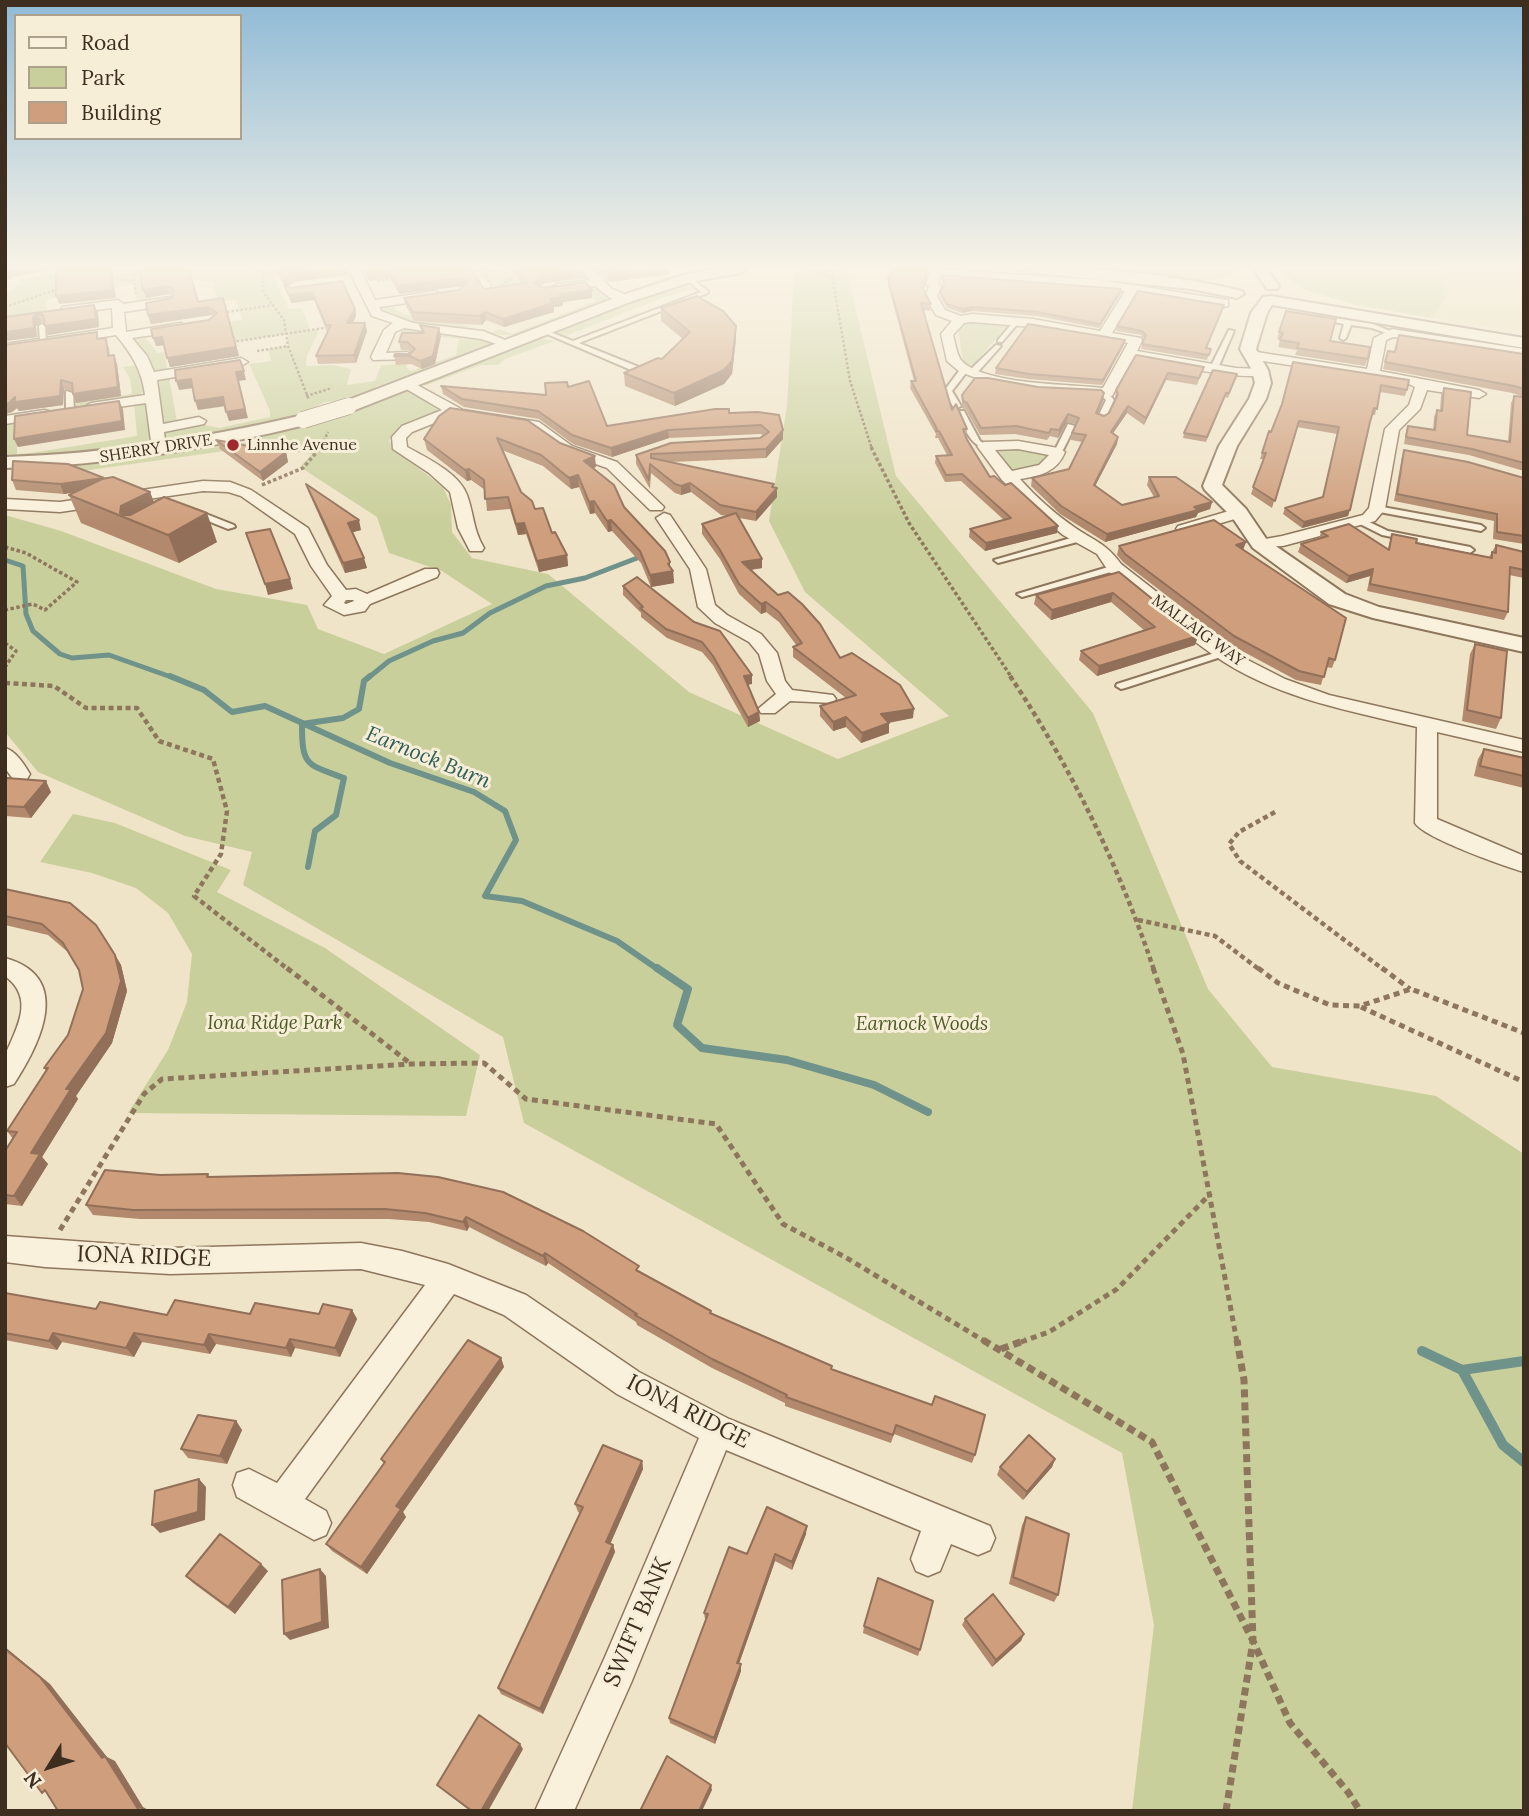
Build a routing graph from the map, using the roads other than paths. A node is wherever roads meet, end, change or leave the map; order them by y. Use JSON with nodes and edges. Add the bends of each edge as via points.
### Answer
{"nodes":[{"id":1,"x":139,"y":354,"type":"edge"},
{"id":2,"x":379,"y":354,"type":"edge"},
{"id":3,"x":484,"y":354,"type":"edge"},
{"id":4,"x":598,"y":354,"type":"edge"},
{"id":5,"x":952,"y":354,"type":"edge"},
{"id":6,"x":988,"y":354,"type":"edge"},
{"id":7,"x":1129,"y":354,"type":"joint"},
{"id":8,"x":1221,"y":354,"type":"edge"},
{"id":9,"x":1377,"y":354,"type":"edge"},
{"id":10,"x":1250,"y":355,"type":"joint"},
{"id":11,"x":407,"y":356,"type":"edge"},
{"id":12,"x":241,"y":362,"type":"edge"},
{"id":13,"x":1214,"y":368,"type":"junction"},
{"id":14,"x":969,"y":370,"type":"junction"},
{"id":15,"x":641,"y":371,"type":"edge"},
{"id":16,"x":1262,"y":373,"type":"junction"},
{"id":17,"x":1373,"y":373,"type":"junction"},
{"id":18,"x":150,"y":377,"type":"junction"},
{"id":19,"x":408,"y":384,"type":"junction"},
{"id":20,"x":1422,"y":385,"type":"junction"},
{"id":21,"x":69,"y":393,"type":"edge"},
{"id":22,"x":1104,"y":394,"type":"junction"},
{"id":23,"x":1479,"y":394,"type":"dead end"},
{"id":24,"x":152,"y":398,"type":"junction"},
{"id":25,"x":69,"y":410,"type":"junction"},
{"id":26,"x":451,"y":411,"type":"junction"},
{"id":27,"x":1101,"y":419,"type":"edge"},
{"id":28,"x":5,"y":420,"type":"edge"},
{"id":29,"x":200,"y":421,"type":"dead end"},
{"id":30,"x":1072,"y":426,"type":"edge"},
{"id":31,"x":157,"y":429,"type":"junction"},
{"id":32,"x":984,"y":446,"type":"junction"},
{"id":33,"x":159,"y":449,"type":"junction"},
{"id":34,"x":1058,"y":452,"type":"junction"},
{"id":35,"x":633,"y":457,"type":"dead end"},
{"id":36,"x":5,"y":463,"type":"edge"},
{"id":37,"x":612,"y":465,"type":"junction"},
{"id":38,"x":1007,"y":477,"type":"junction"},
{"id":39,"x":5,"y":505,"type":"edge"},
{"id":40,"x":1377,"y":509,"type":"junction"},
{"id":41,"x":185,"y":512,"type":"edge"},
{"id":42,"x":1239,"y":513,"type":"junction"},
{"id":43,"x":1359,"y":520,"type":"junction"},
{"id":44,"x":231,"y":527,"type":"dead end"},
{"id":45,"x":1481,"y":528,"type":"dead end"},
{"id":46,"x":1165,"y":534,"type":"edge"},
{"id":47,"x":1078,"y":540,"type":"junction"},
{"id":48,"x":1260,"y":544,"type":"junction"},
{"id":49,"x":476,"y":548,"type":"dead end"},
{"id":50,"x":1470,"y":550,"type":"dead end"},
{"id":51,"x":998,"y":560,"type":"dead end"},
{"id":52,"x":1115,"y":569,"type":"junction"},
{"id":53,"x":431,"y":573,"type":"dead end"},
{"id":54,"x":1021,"y":594,"type":"dead end"},
{"id":55,"x":1524,"y":645,"type":"edge"},
{"id":56,"x":1224,"y":653,"type":"junction"},
{"id":57,"x":1121,"y":687,"type":"dead end"},
{"id":58,"x":786,"y":695,"type":"junction"},
{"id":59,"x":826,"y":699,"type":"dead end"},
{"id":60,"x":768,"y":709,"type":"dead end"},
{"id":61,"x":1427,"y":724,"type":"junction"},
{"id":62,"x":1524,"y":746,"type":"edge"},
{"id":63,"x":5,"y":754,"type":"edge"},
{"id":64,"x":20,"y":774,"type":"dead end"},
{"id":65,"x":1524,"y":864,"type":"edge"},
{"id":66,"x":5,"y":967,"type":"edge"},
{"id":67,"x":5,"y":1077,"type":"edge"},
{"id":68,"x":5,"y":1249,"type":"edge"},
{"id":69,"x":448,"y":1278,"type":"junction"},
{"id":70,"x":718,"y":1432,"type":"junction"},
{"id":71,"x":249,"y":1485,"type":"dead end"},
{"id":72,"x":281,"y":1504,"type":"junction"},
{"id":73,"x":941,"y":1522,"type":"junction"},
{"id":74,"x":314,"y":1523,"type":"dead end"},
{"id":75,"x":978,"y":1538,"type":"dead end"},
{"id":76,"x":928,"y":1559,"type":"dead end"},
{"id":77,"x":554,"y":1811,"type":"edge"}],
"edges":[{"from":1,"to":18,"type":"street"},
{"from":2,"to":11,"type":"street","via":[[378,357]]},
{"from":3,"to":19,"type":"street","name":"SHERRY DRIVE"},
{"from":4,"to":15,"type":"lane"},
{"from":5,"to":14,"type":"street","via":[[954,361]]},
{"from":6,"to":14,"type":"lane"},
{"from":7,"to":13,"type":"street"},
{"from":7,"to":22,"type":"street"},
{"from":8,"to":13,"type":"lane"},
{"from":9,"to":17,"type":"street"},
{"from":10,"to":16,"type":"street"},
{"from":10,"to":17,"type":"street"},
{"from":12,"to":18,"type":"street"},
{"from":13,"to":16,"type":"street"},
{"from":14,"to":22,"type":"street","via":[[1001,382]]},
{"from":14,"to":32,"type":"lane","via":[[948,391],[977,442]]},
{"from":16,"to":42,"type":"street","via":[[1263,383],[1252,408],[1231,439],[1212,486]]},
{"from":17,"to":20,"type":"street"},
{"from":18,"to":24,"type":"street"},
{"from":19,"to":26,"type":"street"},
{"from":19,"to":33,"type":"street","name":"SHERRY DRIVE","bridge":true,"via":[[303,420]]},
{"from":20,"to":23,"type":"street"},
{"from":20,"to":40,"type":"street","via":[[1415,406],[1392,429],[1396,449]]},
{"from":21,"to":25,"type":"lane"},
{"from":22,"to":27,"type":"lane","via":[[1110,400]]},
{"from":24,"to":25,"type":"street"},
{"from":24,"to":31,"type":"street"},
{"from":25,"to":28,"type":"street"},
{"from":26,"to":37,"type":"street","via":[[523,421],[568,449]]},
{"from":26,"to":49,"type":"street","via":[[407,429],[399,437],[400,449],[448,480],[459,494],[460,516]]},
{"from":29,"to":31,"type":"street"},
{"from":30,"to":34,"type":"lane"},
{"from":31,"to":33,"type":"street"},
{"from":32,"to":34,"type":"street","via":[[1018,445]]},
{"from":32,"to":38,"type":"street"},
{"from":33,"to":36,"type":"street","name":"SHERRY DRIVE","via":[[58,462]]},
{"from":34,"to":38,"type":"street","via":[[1052,465]]},
{"from":35,"to":37,"type":"street"},
{"from":37,"to":58,"type":"street","via":[[660,512],[698,569],[707,607],[755,638],[768,653],[776,681]]},
{"from":38,"to":47,"type":"street"},
{"from":39,"to":53,"type":"street","via":[[60,507],[218,485],[246,493],[302,531],[341,596],[356,594],[364,600]]},
{"from":40,"to":43,"type":"street","via":[[1369,518]]},
{"from":40,"to":45,"type":"lane"},
{"from":41,"to":44,"type":"lane"},
{"from":42,"to":46,"type":"street"},
{"from":42,"to":48,"type":"street"},
{"from":43,"to":48,"type":"street"},
{"from":43,"to":50,"type":"lane","via":[[1385,533]]},
{"from":47,"to":51,"type":"lane"},
{"from":47,"to":52,"type":"street","name":"MALLAIG WAY","via":[[1110,550]]},
{"from":48,"to":55,"type":"street","via":[[1351,606]]},
{"from":52,"to":54,"type":"lane"},
{"from":52,"to":56,"type":"street","name":"MALLAIG WAY"},
{"from":56,"to":57,"type":"lane"},
{"from":56,"to":61,"type":"street","name":"MALLAIG WAY","via":[[1278,683],[1323,699]]},
{"from":58,"to":59,"type":"street"},
{"from":58,"to":60,"type":"street"},
{"from":61,"to":62,"type":"street","name":"MALLAIG WAY"},
{"from":61,"to":65,"type":"street","via":[[1426,822]]},
{"from":63,"to":64,"type":"street"},
{"from":66,"to":67,"type":"street","via":[[14,969],[32,988],[35,1014],[22,1052]]},
{"from":68,"to":69,"type":"street","name":"IONA RIDGE","via":[[170,1261],[361,1256]]},
{"from":69,"to":70,"type":"street","name":"IONA RIDGE","via":[[515,1305],[628,1383]]},
{"from":69,"to":72,"type":"street"},
{"from":70,"to":73,"type":"street","name":"IONA RIDGE"},
{"from":70,"to":77,"type":"street","name":"SWIFT BANK"},
{"from":71,"to":72,"type":"street"},
{"from":72,"to":74,"type":"street"},
{"from":73,"to":75,"type":"street","name":"IONA RIDGE"},
{"from":73,"to":76,"type":"street"}]}
